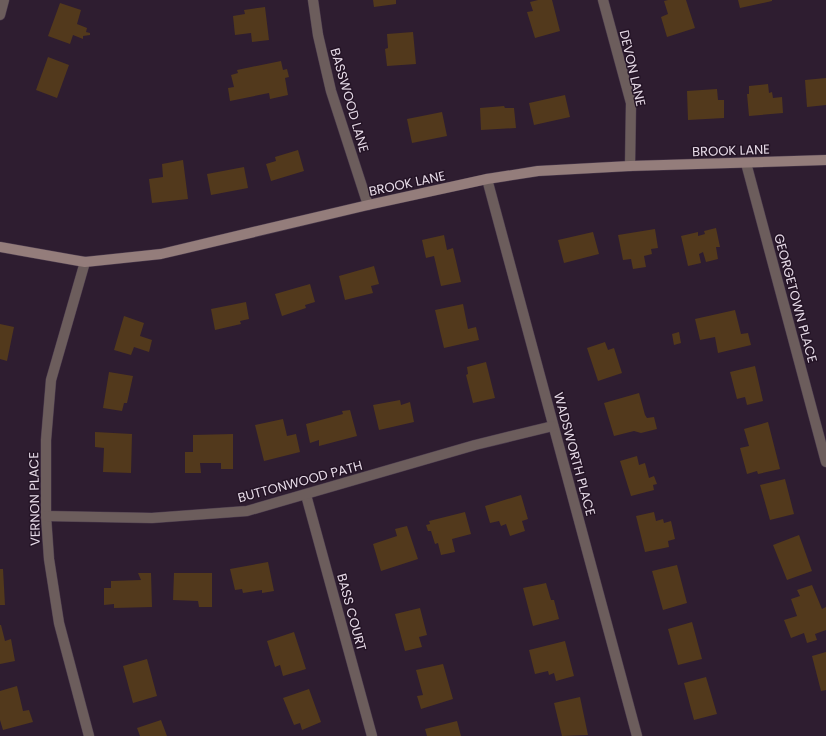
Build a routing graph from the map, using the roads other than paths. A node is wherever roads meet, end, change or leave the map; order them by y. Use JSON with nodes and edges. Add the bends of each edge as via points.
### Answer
{"nodes":[{"id":1,"x":4,"y":0,"type":"edge"},
{"id":2,"x":313,"y":0,"type":"edge"},
{"id":3,"x":603,"y":0,"type":"edge"},
{"id":4,"x":0,"y":15,"type":"edge"},
{"id":5,"x":826,"y":160,"type":"edge"},
{"id":6,"x":746,"y":163,"type":"junction"},
{"id":7,"x":630,"y":166,"type":"junction"},
{"id":8,"x":487,"y":179,"type":"junction"},
{"id":9,"x":368,"y":205,"type":"junction"},
{"id":10,"x":0,"y":247,"type":"edge"},
{"id":11,"x":85,"y":262,"type":"junction"},
{"id":12,"x":554,"y":426,"type":"junction"},
{"id":13,"x":826,"y":462,"type":"edge"},
{"id":14,"x":306,"y":495,"type":"junction"},
{"id":15,"x":46,"y":516,"type":"junction"},
{"id":16,"x":89,"y":736,"type":"edge"},
{"id":17,"x":372,"y":736,"type":"edge"},
{"id":18,"x":636,"y":736,"type":"edge"}],
"edges":[{"from":1,"to":4,"type":"street"},
{"from":2,"to":9,"type":"street","name":"BASSWOOD LANE","via":[[331,91]]},
{"from":3,"to":7,"type":"street","name":"DEVON LANE","via":[[631,103]]},
{"from":5,"to":6,"type":"street","name":"BROOK LANE"},
{"from":6,"to":7,"type":"street","name":"BROOK LANE"},
{"from":6,"to":13,"type":"street","name":"GEORGETOWN PLACE"},
{"from":7,"to":8,"type":"street","name":"BROOK LANE","via":[[538,171]]},
{"from":8,"to":9,"type":"street","name":"BROOK LANE"},
{"from":8,"to":12,"type":"street","name":"WADSWORTH PLACE"},
{"from":9,"to":11,"type":"street","name":"BROOK LANE","via":[[161,254]]},
{"from":10,"to":11,"type":"street","name":"BROOK LANE"},
{"from":11,"to":15,"type":"street","name":"VERNON PLACE","via":[[51,380],[46,440]]},
{"from":12,"to":14,"type":"street","name":"BUTTONWOOD PATH"},
{"from":12,"to":18,"type":"street","name":"WADSWORTH PLACE"},
{"from":14,"to":15,"type":"street","name":"BUTTONWOOD PATH","via":[[247,511],[152,518]]},
{"from":14,"to":17,"type":"street","name":"BASS COURT"},
{"from":15,"to":16,"type":"street","name":"VERNON PLACE","via":[[49,559],[59,623]]}]}
